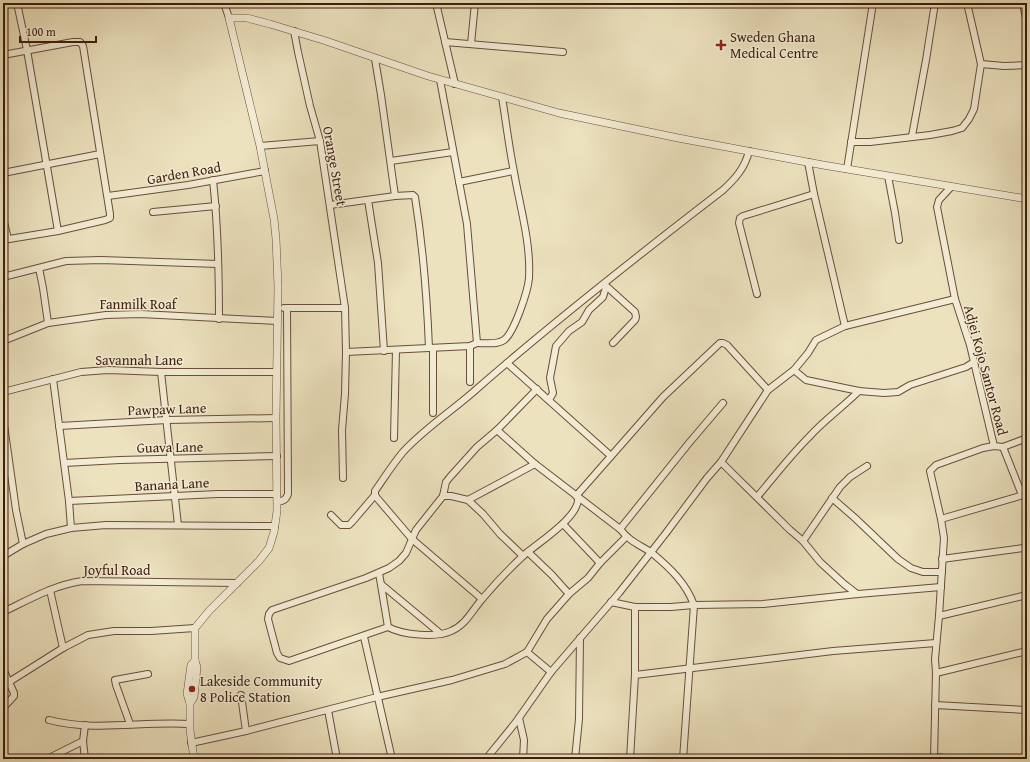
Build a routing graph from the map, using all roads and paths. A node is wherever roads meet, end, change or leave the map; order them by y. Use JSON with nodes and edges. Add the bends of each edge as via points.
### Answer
{"nodes":[{"id":1,"x":17,"y":3,"type":"edge"},
{"id":2,"x":224,"y":3,"type":"edge"},
{"id":3,"x":436,"y":3,"type":"edge"},
{"id":4,"x":475,"y":3,"type":"edge"},
{"id":5,"x":873,"y":3,"type":"edge"},
{"id":6,"x":935,"y":3,"type":"edge"},
{"id":7,"x":967,"y":3,"type":"edge"},
{"id":8,"x":1023,"y":3,"type":"edge"},
{"id":9,"x":229,"y":18,"type":"junction"},
{"id":10,"x":1027,"y":24,"type":"edge"},
{"id":11,"x":294,"y":31,"type":"junction"},
{"id":12,"x":445,"y":42,"type":"junction"},
{"id":13,"x":471,"y":44,"type":"junction"},
{"id":14,"x":27,"y":50,"type":"junction"},
{"id":15,"x":563,"y":52,"type":"dead end"},
{"id":16,"x":3,"y":54,"type":"edge"},
{"id":17,"x":375,"y":59,"type":"junction"},
{"id":18,"x":981,"y":64,"type":"junction"},
{"id":19,"x":1027,"y":65,"type":"edge"},
{"id":20,"x":440,"y":80,"type":"junction"},
{"id":21,"x":455,"y":84,"type":"junction"},
{"id":22,"x":502,"y":97,"type":"junction"},
{"id":23,"x":912,"y":136,"type":"junction"},
{"id":24,"x":320,"y":141,"type":"junction"},
{"id":25,"x":851,"y":142,"type":"junction"},
{"id":26,"x":260,"y":146,"type":"junction"},
{"id":27,"x":749,"y":151,"type":"junction"},
{"id":28,"x":453,"y":152,"type":"junction"},
{"id":29,"x":100,"y":154,"type":"junction"},
{"id":30,"x":391,"y":161,"type":"junction"},
{"id":31,"x":808,"y":162,"type":"junction"},
{"id":32,"x":46,"y":164,"type":"junction"},
{"id":33,"x":846,"y":169,"type":"junction"},
{"id":34,"x":265,"y":171,"type":"junction"},
{"id":35,"x":513,"y":171,"type":"junction"},
{"id":36,"x":3,"y":172,"type":"edge"},
{"id":37,"x":888,"y":176,"type":"junction"},
{"id":38,"x":213,"y":180,"type":"junction"},
{"id":39,"x":459,"y":182,"type":"junction"},
{"id":40,"x":950,"y":187,"type":"junction"},
{"id":41,"x":814,"y":194,"type":"junction"},
{"id":42,"x":108,"y":196,"type":"junction"},
{"id":43,"x":395,"y":196,"type":"junction"},
{"id":44,"x":1027,"y":199,"type":"edge"},
{"id":45,"x":368,"y":200,"type":"junction"},
{"id":46,"x":330,"y":205,"type":"junction"},
{"id":47,"x":216,"y":206,"type":"junction"},
{"id":48,"x":153,"y":212,"type":"dead end"},
{"id":49,"x":3,"y":218,"type":"edge"},
{"id":50,"x":58,"y":231,"type":"junction"},
{"id":51,"x":5,"y":239,"type":"edge"},
{"id":52,"x":899,"y":240,"type":"dead end"},
{"id":53,"x":218,"y":264,"type":"junction"},
{"id":54,"x":39,"y":268,"type":"junction"},
{"id":55,"x":3,"y":277,"type":"edge"},
{"id":56,"x":605,"y":285,"type":"junction"},
{"id":57,"x":757,"y":294,"type":"dead end"},
{"id":58,"x":955,"y":299,"type":"junction"},
{"id":59,"x":287,"y":308,"type":"junction"},
{"id":60,"x":345,"y":308,"type":"junction"},
{"id":61,"x":278,"y":309,"type":"junction"},
{"id":62,"x":219,"y":319,"type":"junction"},
{"id":63,"x":277,"y":321,"type":"junction"},
{"id":64,"x":48,"y":323,"type":"junction"},
{"id":65,"x":845,"y":326,"type":"junction"},
{"id":66,"x":3,"y":341,"type":"edge"},
{"id":67,"x":477,"y":343,"type":"junction"},
{"id":68,"x":613,"y":343,"type":"dead end"},
{"id":69,"x":470,"y":346,"type":"junction"},
{"id":70,"x":431,"y":348,"type":"junction"},
{"id":71,"x":396,"y":350,"type":"junction"},
{"id":72,"x":384,"y":351,"type":"junction"},
{"id":73,"x":346,"y":352,"type":"junction"},
{"id":74,"x":974,"y":362,"type":"junction"},
{"id":75,"x":507,"y":363,"type":"junction"},
{"id":76,"x":794,"y":370,"type":"junction"},
{"id":77,"x":161,"y":372,"type":"junction"},
{"id":78,"x":276,"y":372,"type":"junction"},
{"id":79,"x":53,"y":379,"type":"junction"},
{"id":80,"x":470,"y":382,"type":"dead end"},
{"id":81,"x":536,"y":388,"type":"junction"},
{"id":82,"x":768,"y":390,"type":"junction"},
{"id":83,"x":859,"y":391,"type":"junction"},
{"id":84,"x":3,"y":392,"type":"edge"},
{"id":85,"x":549,"y":400,"type":"junction"},
{"id":86,"x":723,"y":403,"type":"dead end"},
{"id":87,"x":433,"y":413,"type":"dead end"},
{"id":88,"x":276,"y":418,"type":"junction"},
{"id":89,"x":167,"y":420,"type":"junction"},
{"id":90,"x":4,"y":425,"type":"dead end"},
{"id":91,"x":59,"y":426,"type":"junction"},
{"id":92,"x":497,"y":430,"type":"junction"},
{"id":93,"x":394,"y":438,"type":"dead end"},
{"id":94,"x":1027,"y":438,"type":"edge"},
{"id":95,"x":994,"y":446,"type":"junction"},
{"id":96,"x":1004,"y":447,"type":"junction"},
{"id":97,"x":277,"y":456,"type":"junction"},
{"id":98,"x":611,"y":456,"type":"junction"},
{"id":99,"x":171,"y":460,"type":"junction"},
{"id":100,"x":721,"y":462,"type":"junction"},
{"id":101,"x":64,"y":463,"type":"junction"},
{"id":102,"x":535,"y":464,"type":"junction"},
{"id":103,"x":867,"y":466,"type":"dead end"},
{"id":104,"x":343,"y":478,"type":"dead end"},
{"id":105,"x":277,"y":494,"type":"junction"},
{"id":106,"x":1024,"y":494,"type":"edge"},
{"id":107,"x":175,"y":495,"type":"junction"},
{"id":108,"x":375,"y":495,"type":"junction"},
{"id":109,"x":443,"y":496,"type":"junction"},
{"id":110,"x":577,"y":497,"type":"junction"},
{"id":111,"x":757,"y":497,"type":"junction"},
{"id":112,"x":832,"y":498,"type":"junction"},
{"id":113,"x":468,"y":500,"type":"junction"},
{"id":114,"x":69,"y":501,"type":"junction"},
{"id":115,"x":277,"y":502,"type":"junction"},
{"id":116,"x":331,"y":515,"type":"dead end"},
{"id":117,"x":941,"y":519,"type":"junction"},
{"id":118,"x":563,"y":524,"type":"junction"},
{"id":119,"x":178,"y":525,"type":"junction"},
{"id":120,"x":275,"y":526,"type":"junction"},
{"id":121,"x":71,"y":528,"type":"junction"},
{"id":122,"x":620,"y":529,"type":"junction"},
{"id":123,"x":626,"y":537,"type":"junction"},
{"id":124,"x":412,"y":539,"type":"junction"},
{"id":125,"x":803,"y":541,"type":"junction"},
{"id":126,"x":23,"y":544,"type":"junction"},
{"id":127,"x":1027,"y":549,"type":"edge"},
{"id":128,"x":651,"y":553,"type":"junction"},
{"id":129,"x":526,"y":554,"type":"junction"},
{"id":130,"x":3,"y":556,"type":"edge"},
{"id":131,"x":942,"y":559,"type":"junction"},
{"id":132,"x":600,"y":563,"type":"junction"},
{"id":133,"x":942,"y":572,"type":"junction"},
{"id":134,"x":379,"y":573,"type":"junction"},
{"id":135,"x":237,"y":584,"type":"junction"},
{"id":136,"x":382,"y":585,"type":"junction"},
{"id":137,"x":941,"y":587,"type":"junction"},
{"id":138,"x":50,"y":590,"type":"junction"},
{"id":139,"x":569,"y":594,"type":"junction"},
{"id":140,"x":858,"y":594,"type":"junction"},
{"id":141,"x":1027,"y":595,"type":"edge"},
{"id":142,"x":482,"y":599,"type":"junction"},
{"id":143,"x":611,"y":602,"type":"junction"},
{"id":144,"x":694,"y":605,"type":"junction"},
{"id":145,"x":635,"y":607,"type":"junction"},
{"id":146,"x":3,"y":611,"type":"edge"},
{"id":147,"x":939,"y":616,"type":"junction"},
{"id":148,"x":388,"y":627,"type":"junction"},
{"id":149,"x":195,"y":628,"type":"junction"},
{"id":150,"x":441,"y":634,"type":"junction"},
{"id":151,"x":364,"y":637,"type":"junction"},
{"id":152,"x":580,"y":638,"type":"junction"},
{"id":153,"x":936,"y":643,"type":"junction"},
{"id":154,"x":63,"y":648,"type":"junction"},
{"id":155,"x":527,"y":652,"type":"junction"},
{"id":156,"x":1027,"y":652,"type":"edge"},
{"id":157,"x":690,"y":668,"type":"junction"},
{"id":158,"x":3,"y":669,"type":"edge"},
{"id":159,"x":551,"y":672,"type":"junction"},
{"id":160,"x":936,"y":673,"type":"junction"},
{"id":161,"x":148,"y":674,"type":"dead end"},
{"id":162,"x":634,"y":675,"type":"junction"},
{"id":163,"x":9,"y":682,"type":"junction"},
{"id":164,"x":241,"y":695,"type":"dead end"},
{"id":165,"x":377,"y":697,"type":"junction"},
{"id":166,"x":935,"y":705,"type":"junction"},
{"id":167,"x":3,"y":708,"type":"edge"},
{"id":168,"x":328,"y":710,"type":"junction"},
{"id":169,"x":1027,"y":710,"type":"edge"},
{"id":170,"x":519,"y":718,"type":"junction"},
{"id":171,"x":50,"y":720,"type":"dead end"},
{"id":172,"x":130,"y":724,"type":"junction"},
{"id":173,"x":190,"y":724,"type":"junction"},
{"id":174,"x":85,"y":725,"type":"junction"},
{"id":175,"x":246,"y":730,"type":"junction"},
{"id":176,"x":83,"y":741,"type":"junction"},
{"id":177,"x":191,"y":743,"type":"junction"},
{"id":178,"x":934,"y":758,"type":"edge"},
{"id":179,"x":47,"y":759,"type":"edge"},
{"id":180,"x":85,"y":759,"type":"edge"},
{"id":181,"x":194,"y":759,"type":"edge"},
{"id":182,"x":336,"y":759,"type":"edge"},
{"id":183,"x":392,"y":759,"type":"edge"},
{"id":184,"x":486,"y":759,"type":"edge"},
{"id":185,"x":523,"y":759,"type":"edge"},
{"id":186,"x":575,"y":759,"type":"edge"},
{"id":187,"x":630,"y":759,"type":"edge"},
{"id":188,"x":683,"y":759,"type":"edge"},
{"id":189,"x":956,"y":759,"type":"edge"}],
"edges":[{"from":1,"to":14,"type":"street"},
{"from":2,"to":9,"type":"street"},
{"from":3,"to":12,"type":"street"},
{"from":4,"to":13,"type":"street"},
{"from":5,"to":25,"type":"street"},
{"from":6,"to":23,"type":"street"},
{"from":7,"to":18,"type":"street"},
{"from":8,"to":10,"type":"street"},
{"from":9,"to":11,"type":"street","via":[[247,18]]},
{"from":9,"to":26,"type":"street"},
{"from":11,"to":17,"type":"street"},
{"from":11,"to":24,"type":"street","name":"Orange Street"},
{"from":12,"to":13,"type":"street"},
{"from":12,"to":21,"type":"street"},
{"from":13,"to":15,"type":"street"},
{"from":14,"to":16,"type":"street"},
{"from":14,"to":29,"type":"street","via":[[73,42],[80,42],[83,46]]},
{"from":14,"to":32,"type":"street"},
{"from":17,"to":20,"type":"street"},
{"from":17,"to":30,"type":"street"},
{"from":18,"to":19,"type":"street"},
{"from":18,"to":23,"type":"street","via":[[974,109],[962,128],[952,132]]},
{"from":20,"to":21,"type":"street"},
{"from":20,"to":28,"type":"street"},
{"from":21,"to":22,"type":"street"},
{"from":22,"to":27,"type":"street","via":[[559,112]]},
{"from":22,"to":35,"type":"street"},
{"from":23,"to":25,"type":"street"},
{"from":24,"to":26,"type":"street"},
{"from":24,"to":46,"type":"street","name":"Orange Street"},
{"from":25,"to":33,"type":"street"},
{"from":26,"to":34,"type":"street"},
{"from":27,"to":31,"type":"street"},
{"from":27,"to":56,"type":"street","via":[[744,167],[734,180]]},
{"from":28,"to":30,"type":"street"},
{"from":28,"to":39,"type":"street"},
{"from":29,"to":32,"type":"street"},
{"from":29,"to":42,"type":"street"},
{"from":30,"to":43,"type":"street"},
{"from":31,"to":33,"type":"street"},
{"from":31,"to":41,"type":"street"},
{"from":32,"to":36,"type":"street"},
{"from":32,"to":50,"type":"street"},
{"from":33,"to":37,"type":"street"},
{"from":34,"to":38,"type":"street","name":"Garden Road"},
{"from":34,"to":61,"type":"street","via":[[276,239]]},
{"from":35,"to":39,"type":"street"},
{"from":35,"to":67,"type":"street","via":[[526,239],[528,285],[514,328],[504,340]]},
{"from":37,"to":40,"type":"street"},
{"from":37,"to":52,"type":"street"},
{"from":38,"to":42,"type":"street","name":"Garden Road"},
{"from":38,"to":47,"type":"street"},
{"from":39,"to":67,"type":"street","via":[[467,224]]},
{"from":40,"to":44,"type":"street"},
{"from":40,"to":58,"type":"street","name":"Adjei Kojo Santor Road","via":[[939,200],[937,207]]},
{"from":41,"to":57,"type":"street","via":[[740,218],[739,223]]},
{"from":41,"to":65,"type":"street"},
{"from":42,"to":50,"type":"street","via":[[110,218]]},
{"from":43,"to":45,"type":"street"},
{"from":43,"to":70,"type":"street","via":[[415,197],[422,243]]},
{"from":45,"to":46,"type":"street"},
{"from":45,"to":72,"type":"street","via":[[378,263]]},
{"from":46,"to":60,"type":"street","name":"Orange Street"},
{"from":47,"to":48,"type":"street"},
{"from":47,"to":53,"type":"street"},
{"from":49,"to":51,"type":"street"},
{"from":50,"to":51,"type":"street"},
{"from":53,"to":54,"type":"street","via":[[102,260],[66,261]]},
{"from":53,"to":62,"type":"street"},
{"from":54,"to":55,"type":"street"},
{"from":54,"to":64,"type":"street"},
{"from":56,"to":68,"type":"street","via":[[635,312],[636,316]]},
{"from":56,"to":75,"type":"street"},
{"from":56,"to":85,"type":"street","via":[[603,297],[589,310],[582,322],[569,331],[556,346],[550,378],[553,392]]},
{"from":58,"to":65,"type":"street"},
{"from":58,"to":74,"type":"street","name":"Adjei Kojo Santor Road"},
{"from":59,"to":60,"type":"street"},
{"from":59,"to":61,"type":"street"},
{"from":59,"to":115,"type":"street","via":[[288,494],[287,498]]},
{"from":60,"to":73,"type":"street","name":"Orange Street"},
{"from":61,"to":63,"type":"street"},
{"from":62,"to":63,"type":"street","name":"Fanmilk Roaf"},
{"from":62,"to":64,"type":"street","name":"Fanmilk Roaf","via":[[113,315]]},
{"from":63,"to":78,"type":"street"},
{"from":64,"to":66,"type":"street","name":"Fanmilk Roaf"},
{"from":65,"to":76,"type":"street","via":[[816,340]]},
{"from":67,"to":69,"type":"street"},
{"from":69,"to":70,"type":"street"},
{"from":69,"to":80,"type":"street"},
{"from":70,"to":71,"type":"street"},
{"from":70,"to":87,"type":"street"},
{"from":71,"to":72,"type":"street"},
{"from":71,"to":93,"type":"street"},
{"from":72,"to":73,"type":"street"},
{"from":73,"to":104,"type":"street","name":"Orange Street","via":[[342,430]]},
{"from":74,"to":83,"type":"street","via":[[898,392]]},
{"from":74,"to":95,"type":"street","name":"Adjei Kojo Santor Road"},
{"from":75,"to":81,"type":"street"},
{"from":75,"to":108,"type":"street","via":[[403,452],[375,491]]},
{"from":76,"to":82,"type":"street"},
{"from":76,"to":83,"type":"street","via":[[806,380]]},
{"from":77,"to":78,"type":"street","name":"Savannah Lane"},
{"from":77,"to":79,"type":"street","name":"Savannah Lane","via":[[108,370],[81,372]]},
{"from":77,"to":89,"type":"street"},
{"from":78,"to":88,"type":"street"},
{"from":79,"to":84,"type":"street","name":"Savannah Lane"},
{"from":79,"to":91,"type":"street"},
{"from":81,"to":85,"type":"street"},
{"from":81,"to":92,"type":"street"},
{"from":82,"to":98,"type":"street","via":[[727,345],[720,343],[663,398]]},
{"from":82,"to":100,"type":"street"},
{"from":83,"to":111,"type":"street","via":[[808,437]]},
{"from":85,"to":98,"type":"street"},
{"from":86,"to":122,"type":"street"},
{"from":88,"to":89,"type":"street","name":"Pawpaw Lane"},
{"from":88,"to":97,"type":"street"},
{"from":89,"to":91,"type":"street","name":"Pawpaw Lane"},
{"from":89,"to":99,"type":"street"},
{"from":90,"to":126,"type":"street"},
{"from":91,"to":101,"type":"street"},
{"from":92,"to":102,"type":"street"},
{"from":92,"to":109,"type":"street","via":[[477,447],[450,477],[446,482]]},
{"from":94,"to":96,"type":"street"},
{"from":95,"to":96,"type":"street"},
{"from":95,"to":117,"type":"street","name":"Adjei Kojo Santor Road","via":[[936,465],[930,471]]},
{"from":96,"to":106,"type":"street"},
{"from":97,"to":99,"type":"street","name":"Guava Lane"},
{"from":97,"to":105,"type":"street"},
{"from":98,"to":110,"type":"street"},
{"from":99,"to":101,"type":"street","name":"Guava Lane"},
{"from":99,"to":107,"type":"street"},
{"from":100,"to":111,"type":"street"},
{"from":100,"to":128,"type":"street"},
{"from":101,"to":114,"type":"street"},
{"from":102,"to":110,"type":"street"},
{"from":102,"to":113,"type":"street"},
{"from":103,"to":112,"type":"street","via":[[850,477]]},
{"from":105,"to":107,"type":"street","name":"Banana Lane"},
{"from":105,"to":115,"type":"street"},
{"from":106,"to":117,"type":"street"},
{"from":107,"to":114,"type":"street","name":"Banana Lane"},
{"from":107,"to":119,"type":"street"},
{"from":108,"to":116,"type":"street","via":[[349,525],[341,525]]},
{"from":108,"to":124,"type":"street"},
{"from":109,"to":113,"type":"street"},
{"from":109,"to":124,"type":"street","via":[[416,530]]},
{"from":110,"to":118,"type":"street","via":[[577,508]]},
{"from":110,"to":122,"type":"street"},
{"from":111,"to":125,"type":"street"},
{"from":112,"to":125,"type":"street"},
{"from":112,"to":133,"type":"street","via":[[911,568],[923,572]]},
{"from":113,"to":129,"type":"street","via":[[500,534]]},
{"from":114,"to":121,"type":"street"},
{"from":115,"to":120,"type":"street"},
{"from":117,"to":131,"type":"street","name":"Adjei Kojo Santor Road","via":[[944,538]]},
{"from":118,"to":129,"type":"street"},
{"from":118,"to":132,"type":"street"},
{"from":119,"to":120,"type":"street"},
{"from":119,"to":121,"type":"street","via":[[106,525]]},
{"from":120,"to":135,"type":"street","via":[[272,544]]},
{"from":121,"to":126,"type":"street","via":[[46,534]]},
{"from":122,"to":123,"type":"street"},
{"from":123,"to":128,"type":"street"},
{"from":123,"to":132,"type":"street"},
{"from":124,"to":134,"type":"street","via":[[399,561]]},
{"from":124,"to":142,"type":"street"},
{"from":125,"to":140,"type":"street","via":[[820,562]]},
{"from":126,"to":130,"type":"street"},
{"from":127,"to":131,"type":"street"},
{"from":128,"to":143,"type":"street"},
{"from":128,"to":144,"type":"street","via":[[680,579]]},
{"from":129,"to":139,"type":"street","via":[[560,582]]},
{"from":129,"to":142,"type":"street"},
{"from":131,"to":133,"type":"street","name":"Adjei Kojo Santor Road"},
{"from":132,"to":139,"type":"street","via":[[588,578]]},
{"from":133,"to":137,"type":"street","name":"Adjei Kojo Santor Road"},
{"from":134,"to":136,"type":"street"},
{"from":134,"to":151,"type":"street","via":[[272,610],[269,614],[277,653],[284,661]]},
{"from":135,"to":138,"type":"street","name":"Joyful Road","via":[[82,582],[69,583]]},
{"from":135,"to":149,"type":"street"},
{"from":136,"to":148,"type":"street"},
{"from":136,"to":150,"type":"street"},
{"from":137,"to":140,"type":"street"},
{"from":137,"to":147,"type":"street","name":"Adjei Kojo Santor Road"},
{"from":138,"to":146,"type":"street","name":"Joyful Road"},
{"from":138,"to":154,"type":"street"},
{"from":139,"to":155,"type":"street","via":[[547,619]]},
{"from":140,"to":144,"type":"street","via":[[763,604]]},
{"from":141,"to":147,"type":"street"},
{"from":142,"to":150,"type":"street","via":[[459,626]]},
{"from":143,"to":145,"type":"street"},
{"from":143,"to":152,"type":"street"},
{"from":144,"to":145,"type":"street"},
{"from":144,"to":157,"type":"street"},
{"from":145,"to":162,"type":"street"},
{"from":147,"to":153,"type":"street","name":"Adjei Kojo Santor Road"},
{"from":148,"to":150,"type":"street","via":[[394,631]]},
{"from":148,"to":151,"type":"street"},
{"from":149,"to":154,"type":"street","via":[[99,632]]},
{"from":149,"to":173,"type":"street","via":[[195,661],[190,665],[187,694],[190,703]]},
{"from":151,"to":165,"type":"street"},
{"from":152,"to":159,"type":"street"},
{"from":152,"to":186,"type":"street","via":[[579,719]]},
{"from":153,"to":157,"type":"street","via":[[764,658]]},
{"from":153,"to":160,"type":"street","name":"Adjei Kojo Santor Road"},
{"from":154,"to":163,"type":"street"},
{"from":155,"to":159,"type":"street"},
{"from":155,"to":165,"type":"street","via":[[483,672]]},
{"from":156,"to":160,"type":"street"},
{"from":157,"to":162,"type":"street"},
{"from":157,"to":188,"type":"street"},
{"from":158,"to":163,"type":"street"},
{"from":159,"to":170,"type":"street"},
{"from":160,"to":166,"type":"street","name":"Adjei Kojo Santor Road"},
{"from":161,"to":172,"type":"street","via":[[115,680]]},
{"from":162,"to":187,"type":"street"},
{"from":163,"to":167,"type":"street","via":[[14,696]]},
{"from":164,"to":175,"type":"street"},
{"from":165,"to":168,"type":"street"},
{"from":165,"to":183,"type":"street"},
{"from":166,"to":169,"type":"street"},
{"from":166,"to":178,"type":"street","name":"Adjei Kojo Santor Road"},
{"from":168,"to":175,"type":"street"},
{"from":168,"to":182,"type":"street"},
{"from":170,"to":184,"type":"street"},
{"from":170,"to":185,"type":"street","via":[[524,740]]},
{"from":171,"to":174,"type":"street"},
{"from":172,"to":173,"type":"street"},
{"from":172,"to":174,"type":"street"},
{"from":173,"to":177,"type":"street"},
{"from":174,"to":176,"type":"street"},
{"from":175,"to":177,"type":"street"},
{"from":176,"to":179,"type":"street"},
{"from":176,"to":180,"type":"street"},
{"from":177,"to":181,"type":"street"},
{"from":178,"to":189,"type":"street"}]}
